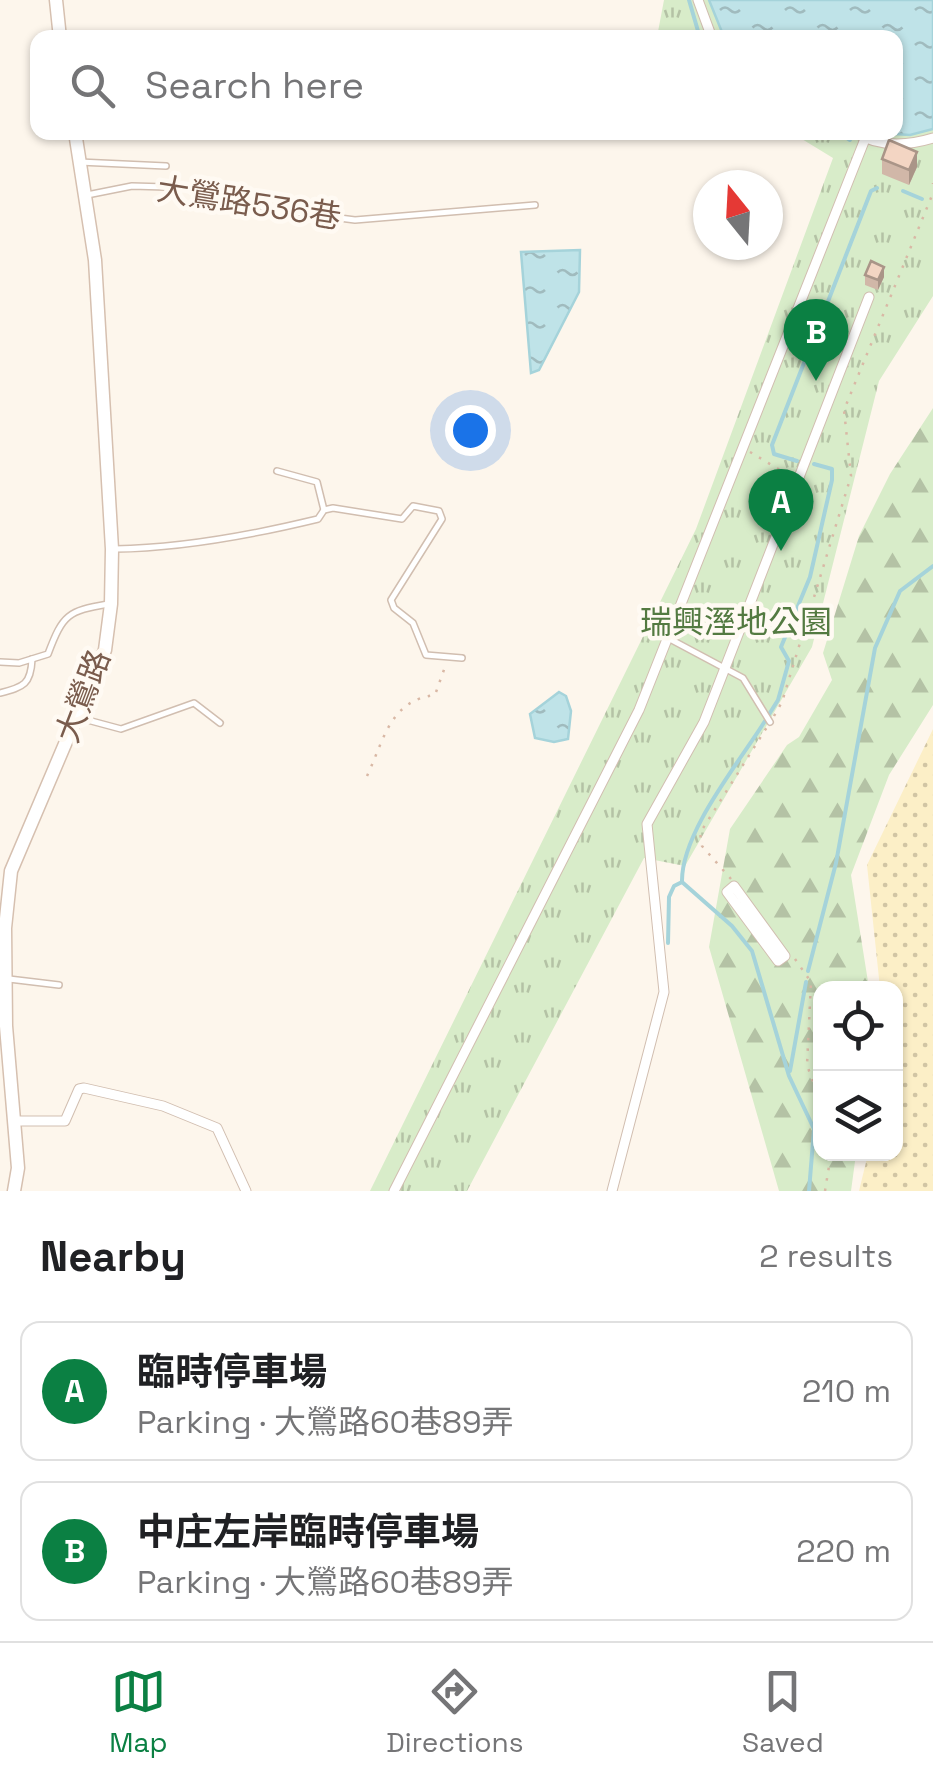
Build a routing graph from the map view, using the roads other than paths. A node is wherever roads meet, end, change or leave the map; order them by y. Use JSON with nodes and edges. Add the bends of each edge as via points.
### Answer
{"nodes":[{"id":1,"x":56,"y":0,"type":"edge"},
{"id":2,"x":698,"y":0,"type":"edge"},
{"id":3,"x":59,"y":30,"type":"edge"},
{"id":4,"x":709,"y":30,"type":"edge"},
{"id":5,"x":933,"y":138,"type":"edge"},
{"id":6,"x":75,"y":140,"type":"edge"},
{"id":7,"x":865,"y":140,"type":"edge"},
{"id":8,"x":872,"y":140,"type":"edge"},
{"id":9,"x":79,"y":162,"type":"junction"},
{"id":10,"x":166,"y":166,"type":"dead end"},
{"id":11,"x":84,"y":196,"type":"junction"},
{"id":12,"x":535,"y":206,"type":"dead end"},
{"id":13,"x":869,"y":297,"type":"dead end"},
{"id":14,"x":277,"y":470,"type":"dead end"},
{"id":15,"x":324,"y":510,"type":"junction"},
{"id":16,"x":112,"y":549,"type":"junction"},
{"id":17,"x":111,"y":604,"type":"junction"},
{"id":18,"x":668,"y":638,"type":"junction"},
{"id":19,"x":462,"y":658,"type":"dead end"},
{"id":20,"x":32,"y":659,"type":"junction"},
{"id":21,"x":0,"y":662,"type":"edge"},
{"id":22,"x":726,"y":668,"type":"junction"},
{"id":23,"x":0,"y":693,"type":"edge"},
{"id":24,"x":77,"y":718,"type":"junction"},
{"id":25,"x":770,"y":722,"type":"road end"},
{"id":26,"x":220,"y":723,"type":"dead end"},
{"id":27,"x":786,"y":953,"type":"joint"},
{"id":28,"x":6,"y":978,"type":"junction"},
{"id":29,"x":59,"y":985,"type":"dead end"},
{"id":30,"x":4,"y":1068,"type":"edge"},
{"id":31,"x":14,"y":1121,"type":"junction"},
{"id":32,"x":14,"y":1191,"type":"edge"},
{"id":33,"x":246,"y":1191,"type":"edge"},
{"id":34,"x":394,"y":1191,"type":"edge"},
{"id":35,"x":612,"y":1191,"type":"edge"}],
"edges":[{"from":1,"to":3,"type":"street"},
{"from":2,"to":4,"type":"street"},
{"from":5,"to":8,"type":"street","via":[[909,145]]},
{"from":6,"to":9,"type":"street","name":"大鶯路"},
{"from":7,"to":18,"type":"street"},
{"from":9,"to":10,"type":"lane"},
{"from":9,"to":11,"type":"street","name":"大鶯路"},
{"from":11,"to":12,"type":"lane","name":"大鶯路536巷","via":[[132,186],[200,188],[270,209],[355,220]]},
{"from":11,"to":16,"type":"street","name":"大鶯路"},
{"from":13,"to":22,"type":"street"},
{"from":14,"to":15,"type":"lane","via":[[317,482]]},
{"from":15,"to":16,"type":"lane","via":[[318,519],[267,532]]},
{"from":15,"to":19,"type":"lane","via":[[402,520],[413,506],[439,511],[442,519],[424,554],[391,600],[413,623],[426,655]]},
{"from":16,"to":17,"type":"street","name":"大鶯路"},
{"from":17,"to":20,"type":"lane","via":[[73,610],[58,625],[48,654]]},
{"from":17,"to":24,"type":"street","name":"大鶯路","via":[[104,650]]},
{"from":18,"to":22,"type":"lane"},
{"from":18,"to":34,"type":"street","via":[[640,710]]},
{"from":20,"to":21,"type":"lane"},
{"from":20,"to":23,"type":"lane","via":[[25,686]]},
{"from":22,"to":25,"type":"lane","via":[[743,678]]},
{"from":22,"to":35,"type":"street","via":[[647,824],[664,992]]},
{"from":24,"to":26,"type":"lane","via":[[121,729],[194,703]]},
{"from":24,"to":28,"type":"street","name":"大鶯路","via":[[11,871]]},
{"from":27,"to":27,"type":"street","via":[[778,961],[726,892],[734,886]]},
{"from":28,"to":29,"type":"lane"},
{"from":28,"to":30,"type":"street","name":"大鶯路"},
{"from":30,"to":31,"type":"street","name":"大鶯路"},
{"from":31,"to":32,"type":"street","name":"大鶯路"},
{"from":31,"to":33,"type":"street","via":[[65,1121],[84,1088],[164,1106],[217,1128]]}]}
